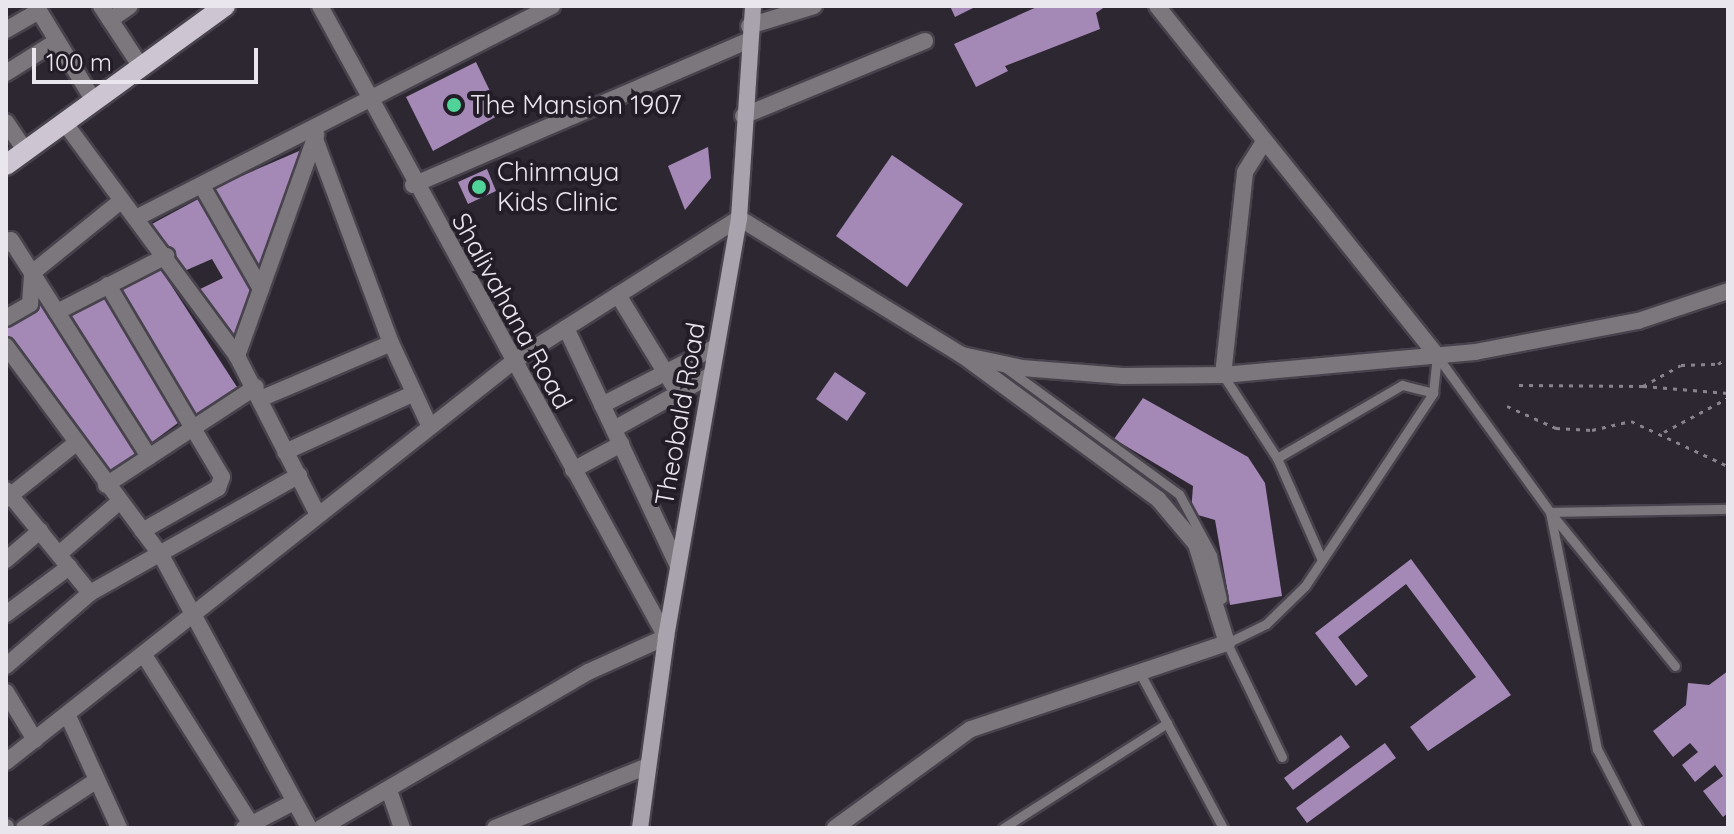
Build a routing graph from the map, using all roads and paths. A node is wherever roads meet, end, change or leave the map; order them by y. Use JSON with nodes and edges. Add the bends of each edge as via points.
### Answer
{"nodes":[{"id":1,"x":130,"y":6,"type":"edge"},
{"id":2,"x":225,"y":6,"type":"edge"},
{"id":3,"x":320,"y":6,"type":"edge"},
{"id":4,"x":552,"y":6,"type":"edge"},
{"id":5,"x":753,"y":6,"type":"edge"},
{"id":6,"x":814,"y":6,"type":"edge"},
{"id":7,"x":1157,"y":6,"type":"edge"},
{"id":8,"x":38,"y":9,"type":"edge"},
{"id":9,"x":106,"y":13,"type":"edge"},
{"id":10,"x":6,"y":30,"type":"edge"},
{"id":11,"x":748,"y":34,"type":"junction"},
{"id":12,"x":57,"y":41,"type":"junction"},
{"id":13,"x":925,"y":41,"type":"dead end"},
{"id":14,"x":141,"y":67,"type":"junction"},
{"id":15,"x":6,"y":73,"type":"edge"},
{"id":16,"x":368,"y":95,"type":"junction"},
{"id":17,"x":94,"y":101,"type":"junction"},
{"id":18,"x":743,"y":116,"type":"junction"},
{"id":19,"x":6,"y":122,"type":"edge"},
{"id":20,"x":64,"y":122,"type":"junction"},
{"id":21,"x":317,"y":133,"type":"junction"},
{"id":22,"x":1264,"y":142,"type":"junction"},
{"id":23,"x":25,"y":150,"type":"junction"},
{"id":24,"x":6,"y":165,"type":"edge"},
{"id":25,"x":413,"y":185,"type":"junction"},
{"id":26,"x":202,"y":186,"type":"junction"},
{"id":27,"x":121,"y":201,"type":"junction"},
{"id":28,"x":138,"y":217,"type":"junction"},
{"id":29,"x":739,"y":218,"type":"junction"},
{"id":30,"x":8,"y":239,"type":"edge"},
{"id":31,"x":166,"y":256,"type":"junction"},
{"id":32,"x":32,"y":273,"type":"junction"},
{"id":33,"x":108,"y":285,"type":"junction"},
{"id":34,"x":261,"y":289,"type":"junction"},
{"id":35,"x":1728,"y":291,"type":"edge"},
{"id":36,"x":618,"y":295,"type":"junction"},
{"id":37,"x":57,"y":312,"type":"junction"},
{"id":38,"x":6,"y":318,"type":"edge"},
{"id":39,"x":566,"y":328,"type":"junction"},
{"id":40,"x":391,"y":343,"type":"junction"},
{"id":41,"x":6,"y":346,"type":"edge"},
{"id":42,"x":716,"y":347,"type":"junction"},
{"id":43,"x":962,"y":355,"type":"junction"},
{"id":44,"x":237,"y":356,"type":"junction"},
{"id":45,"x":1437,"y":356,"type":"junction"},
{"id":46,"x":1728,"y":358,"type":"edge"},
{"id":47,"x":514,"y":361,"type":"junction"},
{"id":48,"x":999,"y":363,"type":"junction"},
{"id":49,"x":665,"y":373,"type":"junction"},
{"id":50,"x":711,"y":375,"type":"junction"},
{"id":51,"x":1223,"y":375,"type":"junction"},
{"id":52,"x":1519,"y":385,"type":"dead end"},
{"id":53,"x":1643,"y":386,"type":"junction"},
{"id":54,"x":258,"y":393,"type":"junction"},
{"id":55,"x":678,"y":393,"type":"junction"},
{"id":56,"x":1433,"y":393,"type":"junction"},
{"id":57,"x":412,"y":394,"type":"junction"},
{"id":58,"x":1728,"y":396,"type":"edge"},
{"id":59,"x":602,"y":405,"type":"junction"},
{"id":60,"x":1507,"y":406,"type":"dead end"},
{"id":61,"x":429,"y":425,"type":"junction"},
{"id":62,"x":193,"y":428,"type":"junction"},
{"id":63,"x":1663,"y":432,"type":"junction"},
{"id":64,"x":617,"y":436,"type":"junction"},
{"id":65,"x":75,"y":444,"type":"junction"},
{"id":66,"x":285,"y":452,"type":"junction"},
{"id":67,"x":149,"y":457,"type":"junction"},
{"id":68,"x":1277,"y":458,"type":"junction"},
{"id":69,"x":1728,"y":466,"type":"edge"},
{"id":70,"x":573,"y":470,"type":"junction"},
{"id":71,"x":299,"y":475,"type":"junction"},
{"id":72,"x":106,"y":485,"type":"junction"},
{"id":73,"x":8,"y":495,"type":"edge"},
{"id":74,"x":119,"y":502,"type":"junction"},
{"id":75,"x":1728,"y":509,"type":"edge"},
{"id":76,"x":1550,"y":512,"type":"junction"},
{"id":77,"x":318,"y":515,"type":"junction"},
{"id":78,"x":40,"y":531,"type":"junction"},
{"id":79,"x":142,"y":531,"type":"junction"},
{"id":80,"x":162,"y":557,"type":"junction"},
{"id":81,"x":6,"y":560,"type":"edge"},
{"id":82,"x":64,"y":560,"type":"junction"},
{"id":83,"x":1322,"y":560,"type":"junction"},
{"id":84,"x":678,"y":566,"type":"junction"},
{"id":85,"x":90,"y":593,"type":"junction"},
{"id":86,"x":1222,"y":599,"type":"dead end"},
{"id":87,"x":6,"y":614,"type":"edge"},
{"id":88,"x":193,"y":618,"type":"junction"},
{"id":89,"x":666,"y":637,"type":"junction"},
{"id":90,"x":1227,"y":643,"type":"junction"},
{"id":91,"x":144,"y":655,"type":"junction"},
{"id":92,"x":6,"y":666,"type":"edge"},
{"id":93,"x":1675,"y":666,"type":"dead end"},
{"id":94,"x":1141,"y":675,"type":"junction"},
{"id":95,"x":6,"y":692,"type":"edge"},
{"id":96,"x":68,"y":716,"type":"junction"},
{"id":97,"x":1167,"y":723,"type":"junction"},
{"id":98,"x":35,"y":740,"type":"junction"},
{"id":99,"x":1282,"y":757,"type":"dead end"},
{"id":100,"x":6,"y":762,"type":"edge"},
{"id":101,"x":648,"y":766,"type":"junction"},
{"id":102,"x":97,"y":780,"type":"junction"},
{"id":103,"x":389,"y":790,"type":"junction"},
{"id":104,"x":294,"y":802,"type":"junction"},
{"id":105,"x":248,"y":826,"type":"edge"},
{"id":106,"x":499,"y":827,"type":"edge"},
{"id":107,"x":24,"y":828,"type":"edge"},
{"id":108,"x":119,"y":828,"type":"edge"},
{"id":109,"x":309,"y":828,"type":"edge"},
{"id":110,"x":321,"y":828,"type":"edge"},
{"id":111,"x":402,"y":828,"type":"edge"},
{"id":112,"x":640,"y":828,"type":"edge"},
{"id":113,"x":835,"y":828,"type":"edge"},
{"id":114,"x":1003,"y":828,"type":"edge"},
{"id":115,"x":1223,"y":828,"type":"edge"},
{"id":116,"x":1638,"y":828,"type":"edge"}],
"edges":[{"from":1,"to":9,"type":"street"},
{"from":2,"to":14,"type":"main road"},
{"from":3,"to":16,"type":"street","name":"Shalivahana Road"},
{"from":4,"to":16,"type":"street"},
{"from":5,"to":11,"type":"main road","name":"Theobald Road"},
{"from":6,"to":11,"type":"street"},
{"from":7,"to":22,"type":"street"},
{"from":8,"to":10,"type":"street"},
{"from":8,"to":12,"type":"street"},
{"from":9,"to":14,"type":"street"},
{"from":11,"to":18,"type":"main road","name":"Theobald Road"},
{"from":11,"to":25,"type":"street"},
{"from":12,"to":15,"type":"street"},
{"from":12,"to":17,"type":"street"},
{"from":13,"to":18,"type":"street"},
{"from":14,"to":17,"type":"main road"},
{"from":16,"to":21,"type":"street"},
{"from":16,"to":25,"type":"street","name":"Shalivahana Road"},
{"from":17,"to":20,"type":"main road"},
{"from":18,"to":29,"type":"main road","name":"Theobald Road"},
{"from":19,"to":23,"type":"street"},
{"from":20,"to":23,"type":"main road"},
{"from":20,"to":27,"type":"street"},
{"from":21,"to":26,"type":"street"},
{"from":21,"to":34,"type":"street"},
{"from":21,"to":40,"type":"street"},
{"from":22,"to":45,"type":"street"},
{"from":22,"to":51,"type":"street","via":[[1245,172]]},
{"from":23,"to":24,"type":"main road"},
{"from":25,"to":47,"type":"street","name":"Shalivahana Road"},
{"from":26,"to":28,"type":"street"},
{"from":26,"to":34,"type":"street"},
{"from":27,"to":28,"type":"street"},
{"from":27,"to":32,"type":"street"},
{"from":28,"to":31,"type":"street"},
{"from":29,"to":36,"type":"street"},
{"from":29,"to":42,"type":"main road","name":"Theobald Road"},
{"from":29,"to":43,"type":"street"},
{"from":30,"to":32,"type":"street"},
{"from":31,"to":33,"type":"street"},
{"from":31,"to":44,"type":"street"},
{"from":32,"to":37,"type":"street"},
{"from":32,"to":38,"type":"street","via":[[30,304]]},
{"from":33,"to":37,"type":"street"},
{"from":33,"to":62,"type":"street"},
{"from":34,"to":44,"type":"street"},
{"from":35,"to":45,"type":"street","via":[[1638,321]]},
{"from":36,"to":39,"type":"street"},
{"from":36,"to":49,"type":"street"},
{"from":37,"to":67,"type":"street"},
{"from":39,"to":47,"type":"street"},
{"from":39,"to":59,"type":"street"},
{"from":40,"to":54,"type":"street"},
{"from":40,"to":57,"type":"street"},
{"from":41,"to":65,"type":"street"},
{"from":42,"to":49,"type":"street"},
{"from":42,"to":50,"type":"main road","name":"Theobald Road"},
{"from":43,"to":48,"type":"street"},
{"from":43,"to":90,"type":"street","via":[[1158,499],[1196,544]]},
{"from":44,"to":54,"type":"street"},
{"from":45,"to":51,"type":"street"},
{"from":45,"to":56,"type":"lane"},
{"from":45,"to":76,"type":"lane"},
{"from":46,"to":53,"type":"path","via":[[1681,365]]},
{"from":47,"to":61,"type":"street"},
{"from":47,"to":70,"type":"street","name":"Shalivahana Road"},
{"from":48,"to":51,"type":"street","via":[[1123,376]]},
{"from":48,"to":86,"type":"lane","via":[[1179,494],[1212,555]]},
{"from":49,"to":55,"type":"street"},
{"from":49,"to":59,"type":"street"},
{"from":50,"to":55,"type":"street"},
{"from":50,"to":84,"type":"main road","name":"Theobald Road"},
{"from":51,"to":68,"type":"lane"},
{"from":52,"to":53,"type":"path"},
{"from":53,"to":58,"type":"path"},
{"from":54,"to":62,"type":"street"},
{"from":54,"to":66,"type":"street"},
{"from":55,"to":64,"type":"street"},
{"from":56,"to":68,"type":"lane","via":[[1402,385]]},
{"from":56,"to":83,"type":"lane"},
{"from":57,"to":61,"type":"street"},
{"from":57,"to":66,"type":"street"},
{"from":58,"to":63,"type":"path"},
{"from":59,"to":64,"type":"street"},
{"from":60,"to":63,"type":"path","via":[[1556,428],[1592,430],[1631,421]]},
{"from":61,"to":77,"type":"street"},
{"from":62,"to":67,"type":"street"},
{"from":62,"to":79,"type":"street","via":[[223,482]]},
{"from":63,"to":69,"type":"path"},
{"from":64,"to":70,"type":"street"},
{"from":64,"to":84,"type":"street"},
{"from":65,"to":72,"type":"street"},
{"from":65,"to":73,"type":"street"},
{"from":66,"to":71,"type":"street"},
{"from":67,"to":72,"type":"street"},
{"from":68,"to":83,"type":"lane"},
{"from":70,"to":89,"type":"street","name":"Shalivahana Road"},
{"from":71,"to":77,"type":"street"},
{"from":71,"to":80,"type":"street"},
{"from":72,"to":74,"type":"street"},
{"from":73,"to":78,"type":"street"},
{"from":74,"to":79,"type":"street"},
{"from":74,"to":82,"type":"street"},
{"from":75,"to":76,"type":"lane"},
{"from":76,"to":93,"type":"lane"},
{"from":76,"to":116,"type":"lane","via":[[1597,749]]},
{"from":77,"to":88,"type":"street"},
{"from":78,"to":81,"type":"street"},
{"from":78,"to":82,"type":"street"},
{"from":79,"to":80,"type":"street"},
{"from":80,"to":85,"type":"street"},
{"from":80,"to":88,"type":"street"},
{"from":82,"to":85,"type":"street"},
{"from":82,"to":87,"type":"street"},
{"from":83,"to":90,"type":"lane","via":[[1266,624]]},
{"from":84,"to":89,"type":"main road","name":"Theobald Road"},
{"from":85,"to":92,"type":"street"},
{"from":88,"to":91,"type":"street"},
{"from":88,"to":104,"type":"street"},
{"from":89,"to":101,"type":"main road","name":"Theobald Road"},
{"from":89,"to":103,"type":"street","via":[[588,672]]},
{"from":90,"to":94,"type":"street"},
{"from":90,"to":99,"type":"lane"},
{"from":91,"to":96,"type":"street"},
{"from":91,"to":105,"type":"street"},
{"from":94,"to":97,"type":"lane"},
{"from":94,"to":113,"type":"street","via":[[971,729]]},
{"from":95,"to":98,"type":"street"},
{"from":96,"to":98,"type":"street"},
{"from":96,"to":102,"type":"street"},
{"from":97,"to":114,"type":"lane"},
{"from":97,"to":115,"type":"lane"},
{"from":98,"to":100,"type":"street"},
{"from":101,"to":106,"type":"street"},
{"from":101,"to":112,"type":"main road","name":"Theobald Road"},
{"from":102,"to":107,"type":"street"},
{"from":102,"to":108,"type":"street"},
{"from":103,"to":110,"type":"street"},
{"from":103,"to":111,"type":"street"},
{"from":104,"to":105,"type":"street"},
{"from":104,"to":109,"type":"street"}]}
